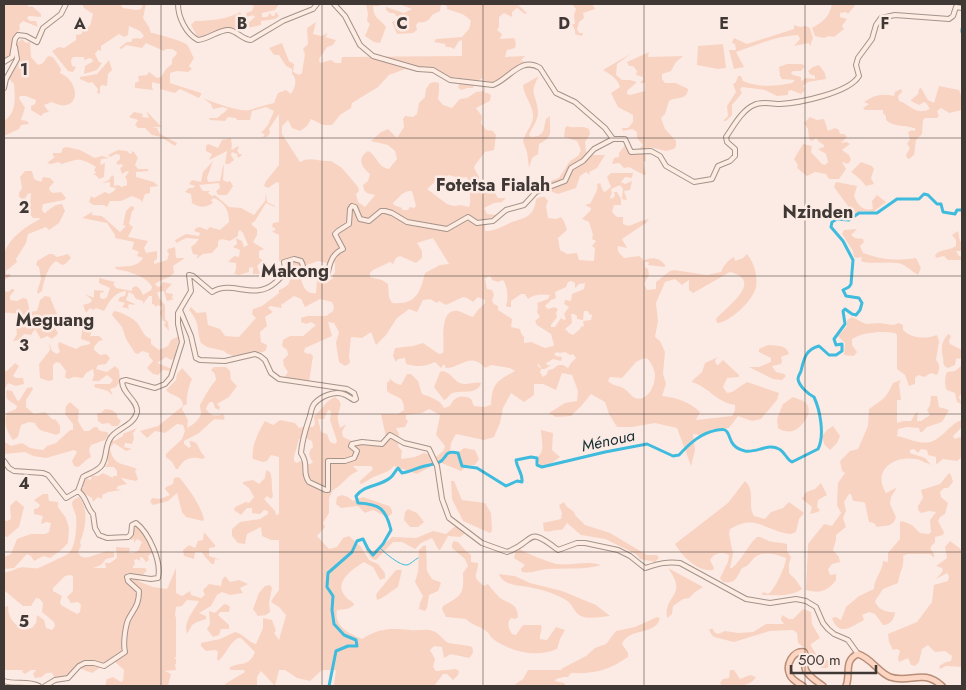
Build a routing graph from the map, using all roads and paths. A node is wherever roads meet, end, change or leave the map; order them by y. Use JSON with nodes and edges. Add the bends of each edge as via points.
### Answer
{"nodes":[{"id":1,"x":66,"y":4,"type":"edge"},
{"id":2,"x":178,"y":4,"type":"edge"},
{"id":3,"x":315,"y":4,"type":"edge"},
{"id":4,"x":334,"y":4,"type":"edge"},
{"id":5,"x":962,"y":8,"type":"edge"},
{"id":6,"x":15,"y":45,"type":"junction"},
{"id":7,"x":4,"y":62,"type":"edge"},
{"id":8,"x":4,"y":88,"type":"edge"},
{"id":9,"x":613,"y":139,"type":"junction"},
{"id":10,"x":180,"y":310,"type":"junction"},
{"id":11,"x":4,"y":461,"type":"edge"},
{"id":12,"x":78,"y":490,"type":"junction"},
{"id":13,"x":858,"y":654,"type":"junction"},
{"id":14,"x":4,"y":680,"type":"edge"},
{"id":15,"x":39,"y":686,"type":"edge"},
{"id":16,"x":45,"y":686,"type":"edge"},
{"id":17,"x":803,"y":686,"type":"edge"},
{"id":18,"x":823,"y":686,"type":"edge"},
{"id":19,"x":846,"y":686,"type":"edge"},
{"id":20,"x":942,"y":686,"type":"edge"}],
"edges":[{"from":1,"to":6,"type":"street","via":[[61,14],[43,28],[37,42],[20,35]]},
{"from":2,"to":3,"type":"street","via":[[185,28],[198,40],[226,30],[249,40],[309,11]]},
{"from":4,"to":9,"type":"street","via":[[345,16],[360,45],[373,56],[433,70],[447,79],[493,85],[522,66],[537,66],[556,93],[575,102]]},
{"from":5,"to":9,"type":"street","via":[[957,6],[949,19],[884,16],[877,22],[872,39],[858,58],[859,76],[850,85],[815,98],[760,103],[749,108],[726,137],[734,148],[735,156],[718,166],[710,180],[692,181],[666,166],[652,151],[630,152],[625,139]]},
{"from":6,"to":7,"type":"street","via":[[12,57]]},
{"from":6,"to":8,"type":"street","via":[[17,59]]},
{"from":9,"to":10,"type":"street","via":[[594,149],[571,168],[565,181],[536,192],[524,205],[510,208],[489,222],[478,222],[468,217],[447,229],[407,222],[385,211],[366,221],[360,219],[352,206],[349,224],[336,233],[343,249],[330,261],[328,272],[315,276],[308,274],[302,261],[291,259],[284,262],[283,276],[264,290],[222,287],[212,292],[189,275],[191,291]]},
{"from":10,"to":12,"type":"street","via":[[177,319],[181,348],[170,378],[155,388],[126,380],[122,382],[136,407],[136,416],[108,440],[103,463],[83,478]]},
{"from":10,"to":13,"type":"street","via":[[196,358],[200,360],[225,361],[254,354],[260,356],[279,379],[347,388],[354,393],[354,400],[344,394],[332,394],[312,408],[301,453],[306,460],[309,482],[328,490],[328,461],[354,458],[357,451],[352,444],[382,444],[389,435],[404,443],[426,447],[431,452],[449,518],[489,546],[506,552],[536,536],[558,550],[577,543],[618,550],[645,568],[659,563],[680,563],[746,599],[770,603],[800,599],[810,602],[825,625],[834,634],[848,640]]},
{"from":11,"to":12,"type":"street","via":[[14,471],[48,475],[66,498]]},
{"from":12,"to":16,"type":"street","via":[[93,514],[99,535],[125,538],[131,534],[134,523],[141,528],[154,548],[159,577],[127,577],[139,591],[139,600],[127,623],[125,652],[104,666],[85,663],[68,678]]},
{"from":13,"to":19,"type":"main road","via":[[848,664]]},
{"from":13,"to":20,"type":"main road","via":[[891,677],[928,677]]},
{"from":14,"to":15,"type":"street"},
{"from":17,"to":18,"type":"main road","via":[[792,678],[789,671],[790,660],[801,651],[807,656],[806,672]]}]}
